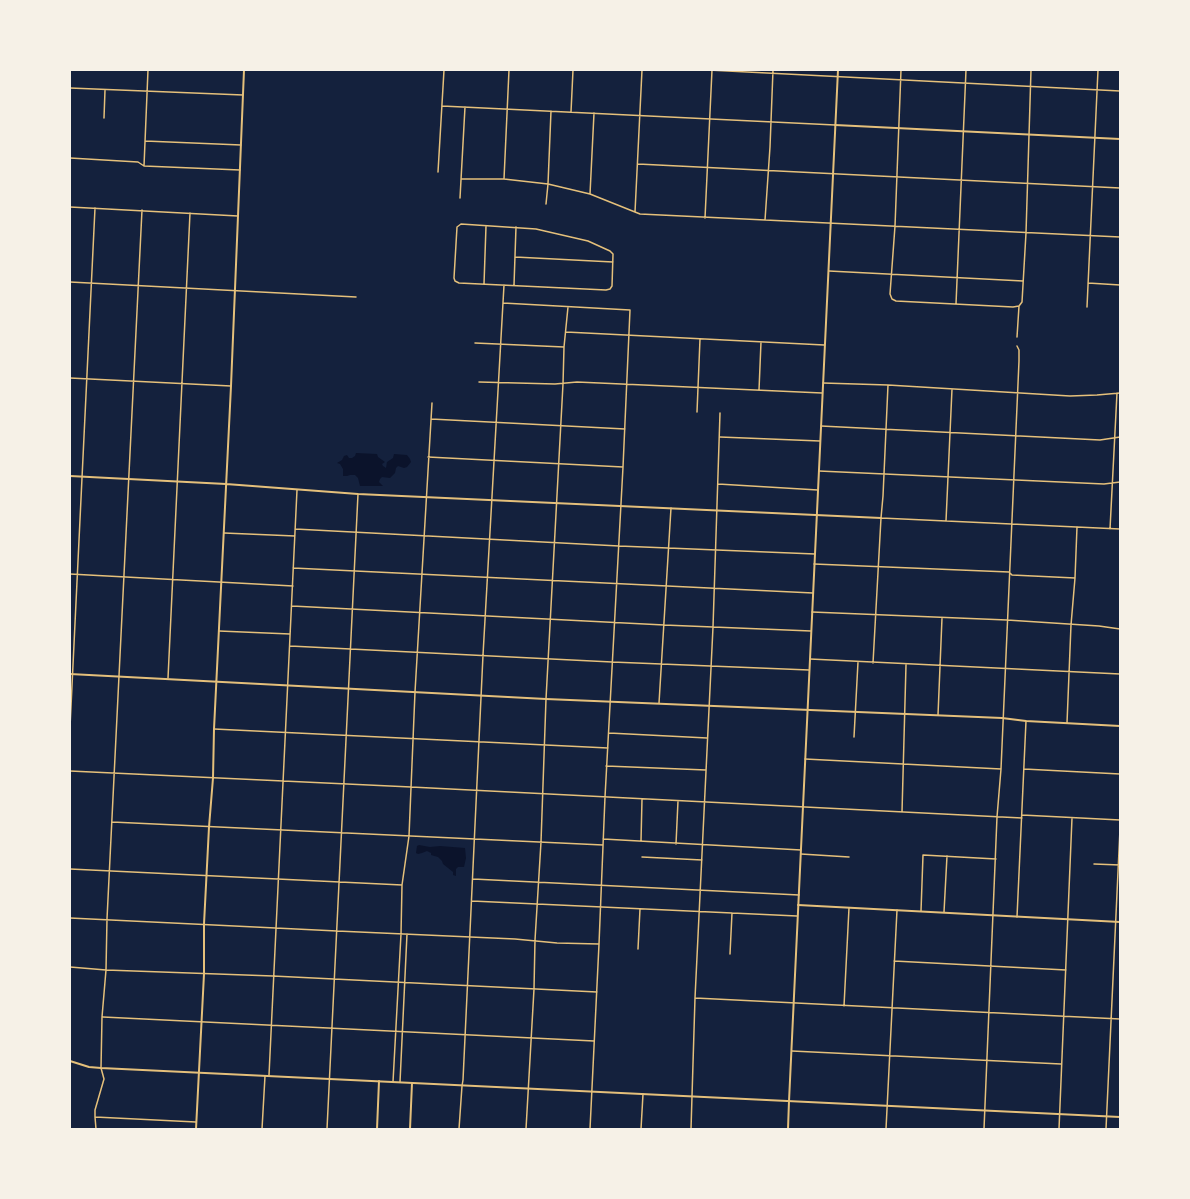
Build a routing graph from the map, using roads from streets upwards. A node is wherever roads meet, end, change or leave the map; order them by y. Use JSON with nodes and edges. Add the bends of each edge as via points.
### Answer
{"nodes":[{"id":1,"x":148,"y":70,"type":"edge"},
{"id":2,"x":244,"y":70,"type":"edge"},
{"id":3,"x":444,"y":70,"type":"edge"},
{"id":4,"x":509,"y":70,"type":"edge"},
{"id":5,"x":573,"y":70,"type":"edge"},
{"id":6,"x":642,"y":70,"type":"edge"},
{"id":7,"x":708,"y":70,"type":"edge"},
{"id":8,"x":712,"y":70,"type":"edge"},
{"id":9,"x":773,"y":70,"type":"edge"},
{"id":10,"x":838,"y":70,"type":"edge"},
{"id":11,"x":901,"y":70,"type":"edge"},
{"id":12,"x":966,"y":70,"type":"edge"},
{"id":13,"x":1031,"y":70,"type":"edge"},
{"id":14,"x":1098,"y":70,"type":"edge"},
{"id":15,"x":772,"y":73,"type":"junction"},
{"id":16,"x":837,"y":76,"type":"junction"},
{"id":17,"x":901,"y":80,"type":"junction"},
{"id":18,"x":966,"y":83,"type":"junction"},
{"id":19,"x":1030,"y":86,"type":"junction"},
{"id":20,"x":70,"y":88,"type":"edge"},
{"id":21,"x":1097,"y":89,"type":"junction"},
{"id":22,"x":105,"y":90,"type":"junction"},
{"id":23,"x":147,"y":91,"type":"junction"},
{"id":24,"x":1120,"y":91,"type":"edge"},
{"id":25,"x":243,"y":95,"type":"junction"},
{"id":26,"x":442,"y":106,"type":"junction"},
{"id":27,"x":465,"y":107,"type":"junction"},
{"id":28,"x":507,"y":109,"type":"junction"},
{"id":29,"x":551,"y":111,"type":"junction"},
{"id":30,"x":571,"y":112,"type":"junction"},
{"id":31,"x":594,"y":114,"type":"junction"},
{"id":32,"x":639,"y":116,"type":"junction"},
{"id":33,"x":104,"y":118,"type":"dead end"},
{"id":34,"x":710,"y":119,"type":"junction"},
{"id":35,"x":770,"y":122,"type":"junction"},
{"id":36,"x":835,"y":125,"type":"junction"},
{"id":37,"x":899,"y":128,"type":"junction"},
{"id":38,"x":963,"y":132,"type":"junction"},
{"id":39,"x":1030,"y":135,"type":"junction"},
{"id":40,"x":1095,"y":138,"type":"junction"},
{"id":41,"x":1120,"y":139,"type":"edge"},
{"id":42,"x":145,"y":141,"type":"junction"},
{"id":43,"x":241,"y":145,"type":"junction"},
{"id":44,"x":70,"y":158,"type":"edge"},
{"id":45,"x":638,"y":164,"type":"junction"},
{"id":46,"x":144,"y":166,"type":"junction"},
{"id":47,"x":707,"y":167,"type":"junction"},
{"id":48,"x":240,"y":170,"type":"junction"},
{"id":49,"x":769,"y":171,"type":"junction"},
{"id":50,"x":438,"y":172,"type":"dead end"},
{"id":51,"x":832,"y":174,"type":"junction"},
{"id":52,"x":897,"y":177,"type":"junction"},
{"id":53,"x":461,"y":179,"type":"junction"},
{"id":54,"x":504,"y":180,"type":"junction"},
{"id":55,"x":961,"y":180,"type":"junction"},
{"id":56,"x":548,"y":184,"type":"junction"},
{"id":57,"x":1028,"y":184,"type":"junction"},
{"id":58,"x":1092,"y":187,"type":"junction"},
{"id":59,"x":1120,"y":188,"type":"edge"},
{"id":60,"x":590,"y":194,"type":"junction"},
{"id":61,"x":460,"y":198,"type":"dead end"},
{"id":62,"x":546,"y":204,"type":"dead end"},
{"id":63,"x":70,"y":207,"type":"edge"},
{"id":64,"x":96,"y":208,"type":"junction"},
{"id":65,"x":142,"y":210,"type":"junction"},
{"id":66,"x":190,"y":213,"type":"junction"},
{"id":67,"x":635,"y":213,"type":"junction"},
{"id":68,"x":238,"y":216,"type":"junction"},
{"id":69,"x":705,"y":218,"type":"junction"},
{"id":70,"x":765,"y":220,"type":"junction"},
{"id":71,"x":830,"y":223,"type":"junction"},
{"id":72,"x":486,"y":226,"type":"junction"},
{"id":73,"x":894,"y":226,"type":"junction"},
{"id":74,"x":516,"y":227,"type":"junction"},
{"id":75,"x":959,"y":230,"type":"junction"},
{"id":76,"x":1026,"y":233,"type":"junction"},
{"id":77,"x":1090,"y":236,"type":"junction"},
{"id":78,"x":1120,"y":237,"type":"edge"},
{"id":79,"x":515,"y":257,"type":"junction"},
{"id":80,"x":613,"y":262,"type":"junction"},
{"id":81,"x":828,"y":271,"type":"junction"},
{"id":82,"x":892,"y":274,"type":"junction"},
{"id":83,"x":957,"y":278,"type":"junction"},
{"id":84,"x":1023,"y":281,"type":"junction"},
{"id":85,"x":70,"y":282,"type":"edge"},
{"id":86,"x":92,"y":283,"type":"junction"},
{"id":87,"x":484,"y":284,"type":"junction"},
{"id":88,"x":1088,"y":284,"type":"junction"},
{"id":89,"x":138,"y":285,"type":"junction"},
{"id":90,"x":504,"y":285,"type":"junction"},
{"id":91,"x":514,"y":285,"type":"junction"},
{"id":92,"x":1120,"y":285,"type":"edge"},
{"id":93,"x":187,"y":288,"type":"junction"},
{"id":94,"x":234,"y":290,"type":"junction"},
{"id":95,"x":356,"y":297,"type":"dead end"},
{"id":96,"x":503,"y":303,"type":"junction"},
{"id":97,"x":956,"y":304,"type":"junction"},
{"id":98,"x":1019,"y":306,"type":"junction"},
{"id":99,"x":568,"y":307,"type":"junction"},
{"id":100,"x":1087,"y":307,"type":"dead end"},
{"id":101,"x":566,"y":332,"type":"junction"},
{"id":102,"x":630,"y":336,"type":"junction"},
{"id":103,"x":1017,"y":337,"type":"dead end"},
{"id":104,"x":700,"y":339,"type":"junction"},
{"id":105,"x":761,"y":342,"type":"junction"},
{"id":106,"x":475,"y":343,"type":"dead end"},
{"id":107,"x":500,"y":344,"type":"junction"},
{"id":108,"x":824,"y":346,"type":"junction"},
{"id":109,"x":1017,"y":346,"type":"dead end"},
{"id":110,"x":564,"y":347,"type":"junction"},
{"id":111,"x":70,"y":378,"type":"edge"},
{"id":112,"x":87,"y":379,"type":"junction"},
{"id":113,"x":134,"y":381,"type":"junction"},
{"id":114,"x":479,"y":382,"type":"dead end"},
{"id":115,"x":498,"y":383,"type":"junction"},
{"id":116,"x":823,"y":383,"type":"junction"},
{"id":117,"x":182,"y":384,"type":"junction"},
{"id":118,"x":563,"y":384,"type":"junction"},
{"id":119,"x":627,"y":384,"type":"junction"},
{"id":120,"x":888,"y":385,"type":"junction"},
{"id":121,"x":231,"y":386,"type":"junction"},
{"id":122,"x":698,"y":388,"type":"junction"},
{"id":123,"x":952,"y":389,"type":"junction"},
{"id":124,"x":758,"y":391,"type":"junction"},
{"id":125,"x":822,"y":393,"type":"junction"},
{"id":126,"x":1018,"y":393,"type":"junction"},
{"id":127,"x":1119,"y":393,"type":"edge"},
{"id":128,"x":432,"y":403,"type":"dead end"},
{"id":129,"x":697,"y":412,"type":"dead end"},
{"id":130,"x":720,"y":413,"type":"dead end"},
{"id":131,"x":430,"y":419,"type":"junction"},
{"id":132,"x":496,"y":423,"type":"junction"},
{"id":133,"x":560,"y":426,"type":"junction"},
{"id":134,"x":821,"y":426,"type":"junction"},
{"id":135,"x":625,"y":429,"type":"junction"},
{"id":136,"x":886,"y":429,"type":"junction"},
{"id":137,"x":951,"y":432,"type":"junction"},
{"id":138,"x":719,"y":437,"type":"junction"},
{"id":139,"x":1016,"y":437,"type":"junction"},
{"id":140,"x":1120,"y":437,"type":"edge"},
{"id":141,"x":1115,"y":438,"type":"junction"},
{"id":142,"x":820,"y":441,"type":"junction"},
{"id":143,"x":428,"y":457,"type":"junction"},
{"id":144,"x":494,"y":461,"type":"junction"},
{"id":145,"x":558,"y":464,"type":"junction"},
{"id":146,"x":623,"y":467,"type":"junction"},
{"id":147,"x":818,"y":471,"type":"junction"},
{"id":148,"x":884,"y":474,"type":"junction"},
{"id":149,"x":70,"y":476,"type":"edge"},
{"id":150,"x":82,"y":477,"type":"junction"},
{"id":151,"x":948,"y":478,"type":"junction"},
{"id":152,"x":129,"y":479,"type":"junction"},
{"id":153,"x":1013,"y":481,"type":"junction"},
{"id":154,"x":177,"y":482,"type":"junction"},
{"id":155,"x":1120,"y":482,"type":"edge"},
{"id":156,"x":1112,"y":483,"type":"junction"},
{"id":157,"x":226,"y":484,"type":"junction"},
{"id":158,"x":717,"y":484,"type":"junction"},
{"id":159,"x":297,"y":490,"type":"junction"},
{"id":160,"x":818,"y":490,"type":"junction"},
{"id":161,"x":358,"y":494,"type":"junction"},
{"id":162,"x":426,"y":497,"type":"junction"},
{"id":163,"x":492,"y":500,"type":"junction"},
{"id":164,"x":556,"y":503,"type":"junction"},
{"id":165,"x":621,"y":506,"type":"junction"},
{"id":166,"x":671,"y":508,"type":"junction"},
{"id":167,"x":717,"y":510,"type":"junction"},
{"id":168,"x":816,"y":514,"type":"junction"},
{"id":169,"x":881,"y":518,"type":"junction"},
{"id":170,"x":946,"y":521,"type":"junction"},
{"id":171,"x":1012,"y":524,"type":"junction"},
{"id":172,"x":1078,"y":528,"type":"junction"},
{"id":173,"x":295,"y":529,"type":"junction"},
{"id":174,"x":1110,"y":529,"type":"junction"},
{"id":175,"x":1120,"y":529,"type":"edge"},
{"id":176,"x":224,"y":533,"type":"junction"},
{"id":177,"x":356,"y":533,"type":"junction"},
{"id":178,"x":424,"y":535,"type":"junction"},
{"id":179,"x":295,"y":536,"type":"junction"},
{"id":180,"x":490,"y":539,"type":"junction"},
{"id":181,"x":554,"y":542,"type":"junction"},
{"id":182,"x":618,"y":546,"type":"junction"},
{"id":183,"x":668,"y":548,"type":"junction"},
{"id":184,"x":715,"y":550,"type":"junction"},
{"id":185,"x":815,"y":554,"type":"junction"},
{"id":186,"x":814,"y":564,"type":"junction"},
{"id":187,"x":878,"y":567,"type":"junction"},
{"id":188,"x":293,"y":568,"type":"junction"},
{"id":189,"x":354,"y":571,"type":"junction"},
{"id":190,"x":1009,"y":572,"type":"junction"},
{"id":191,"x":70,"y":574,"type":"edge"},
{"id":192,"x":77,"y":575,"type":"junction"},
{"id":193,"x":422,"y":575,"type":"junction"},
{"id":194,"x":124,"y":577,"type":"junction"},
{"id":195,"x":488,"y":578,"type":"junction"},
{"id":196,"x":1075,"y":578,"type":"junction"},
{"id":197,"x":172,"y":579,"type":"junction"},
{"id":198,"x":221,"y":582,"type":"junction"},
{"id":199,"x":552,"y":582,"type":"junction"},
{"id":200,"x":616,"y":585,"type":"junction"},
{"id":201,"x":292,"y":586,"type":"junction"},
{"id":202,"x":666,"y":587,"type":"junction"},
{"id":203,"x":714,"y":588,"type":"junction"},
{"id":204,"x":813,"y":593,"type":"junction"},
{"id":205,"x":292,"y":606,"type":"junction"},
{"id":206,"x":352,"y":610,"type":"junction"},
{"id":207,"x":812,"y":612,"type":"junction"},
{"id":208,"x":420,"y":613,"type":"junction"},
{"id":209,"x":876,"y":615,"type":"junction"},
{"id":210,"x":486,"y":617,"type":"junction"},
{"id":211,"x":942,"y":618,"type":"junction"},
{"id":212,"x":551,"y":620,"type":"junction"},
{"id":213,"x":1007,"y":620,"type":"junction"},
{"id":214,"x":614,"y":623,"type":"junction"},
{"id":215,"x":664,"y":625,"type":"junction"},
{"id":216,"x":1071,"y":625,"type":"junction"},
{"id":217,"x":713,"y":627,"type":"junction"},
{"id":218,"x":1120,"y":629,"type":"edge"},
{"id":219,"x":219,"y":631,"type":"junction"},
{"id":220,"x":811,"y":631,"type":"junction"},
{"id":221,"x":290,"y":634,"type":"junction"},
{"id":222,"x":290,"y":646,"type":"junction"},
{"id":223,"x":350,"y":649,"type":"junction"},
{"id":224,"x":417,"y":652,"type":"junction"},
{"id":225,"x":483,"y":655,"type":"junction"},
{"id":226,"x":548,"y":659,"type":"junction"},
{"id":227,"x":810,"y":659,"type":"junction"},
{"id":228,"x":612,"y":662,"type":"junction"},
{"id":229,"x":858,"y":662,"type":"junction"},
{"id":230,"x":873,"y":663,"type":"junction"},
{"id":231,"x":661,"y":664,"type":"junction"},
{"id":232,"x":906,"y":664,"type":"junction"},
{"id":233,"x":710,"y":666,"type":"junction"},
{"id":234,"x":939,"y":666,"type":"junction"},
{"id":235,"x":1004,"y":668,"type":"junction"},
{"id":236,"x":809,"y":670,"type":"junction"},
{"id":237,"x":1068,"y":671,"type":"junction"},
{"id":238,"x":71,"y":674,"type":"edge"},
{"id":239,"x":1120,"y":674,"type":"edge"},
{"id":240,"x":119,"y":676,"type":"junction"},
{"id":241,"x":168,"y":678,"type":"junction"},
{"id":242,"x":216,"y":680,"type":"junction"},
{"id":243,"x":288,"y":685,"type":"junction"},
{"id":244,"x":348,"y":688,"type":"junction"},
{"id":245,"x":415,"y":692,"type":"junction"},
{"id":246,"x":481,"y":695,"type":"junction"},
{"id":247,"x":546,"y":698,"type":"junction"},
{"id":248,"x":610,"y":701,"type":"junction"},
{"id":249,"x":659,"y":703,"type":"junction"},
{"id":250,"x":709,"y":705,"type":"junction"},
{"id":251,"x":807,"y":709,"type":"junction"},
{"id":252,"x":854,"y":712,"type":"junction"},
{"id":253,"x":904,"y":714,"type":"junction"},
{"id":254,"x":938,"y":715,"type":"junction"},
{"id":255,"x":1002,"y":718,"type":"junction"},
{"id":256,"x":1026,"y":721,"type":"junction"},
{"id":257,"x":1067,"y":723,"type":"junction"},
{"id":258,"x":1120,"y":726,"type":"edge"},
{"id":259,"x":70,"y":727,"type":"edge"},
{"id":260,"x":214,"y":729,"type":"junction"},
{"id":261,"x":285,"y":732,"type":"junction"},
{"id":262,"x":609,"y":733,"type":"junction"},
{"id":263,"x":346,"y":735,"type":"junction"},
{"id":264,"x":854,"y":736,"type":"dead end"},
{"id":265,"x":413,"y":738,"type":"junction"},
{"id":266,"x":707,"y":738,"type":"junction"},
{"id":267,"x":480,"y":742,"type":"junction"},
{"id":268,"x":544,"y":745,"type":"junction"},
{"id":269,"x":608,"y":748,"type":"junction"},
{"id":270,"x":805,"y":759,"type":"junction"},
{"id":271,"x":904,"y":764,"type":"junction"},
{"id":272,"x":606,"y":766,"type":"junction"},
{"id":273,"x":1000,"y":769,"type":"junction"},
{"id":274,"x":1024,"y":769,"type":"junction"},
{"id":275,"x":706,"y":770,"type":"junction"},
{"id":276,"x":70,"y":771,"type":"edge"},
{"id":277,"x":114,"y":773,"type":"junction"},
{"id":278,"x":1120,"y":774,"type":"edge"},
{"id":279,"x":213,"y":778,"type":"junction"},
{"id":280,"x":282,"y":782,"type":"junction"},
{"id":281,"x":344,"y":785,"type":"junction"},
{"id":282,"x":411,"y":787,"type":"junction"},
{"id":283,"x":477,"y":791,"type":"junction"},
{"id":284,"x":543,"y":795,"type":"junction"},
{"id":285,"x":604,"y":797,"type":"junction"},
{"id":286,"x":642,"y":799,"type":"junction"},
{"id":287,"x":678,"y":801,"type":"junction"},
{"id":288,"x":704,"y":802,"type":"junction"},
{"id":289,"x":803,"y":808,"type":"junction"},
{"id":290,"x":902,"y":812,"type":"junction"},
{"id":291,"x":1022,"y":815,"type":"junction"},
{"id":292,"x":997,"y":817,"type":"junction"},
{"id":293,"x":1022,"y":818,"type":"junction"},
{"id":294,"x":1072,"y":818,"type":"junction"},
{"id":295,"x":1120,"y":820,"type":"edge"},
{"id":296,"x":112,"y":822,"type":"junction"},
{"id":297,"x":209,"y":827,"type":"junction"},
{"id":298,"x":1120,"y":828,"type":"edge"},
{"id":299,"x":280,"y":830,"type":"junction"},
{"id":300,"x":341,"y":833,"type":"junction"},
{"id":301,"x":409,"y":836,"type":"junction"},
{"id":302,"x":475,"y":839,"type":"junction"},
{"id":303,"x":603,"y":839,"type":"junction"},
{"id":304,"x":641,"y":841,"type":"junction"},
{"id":305,"x":541,"y":842,"type":"junction"},
{"id":306,"x":676,"y":844,"type":"junction"},
{"id":307,"x":603,"y":845,"type":"junction"},
{"id":308,"x":702,"y":845,"type":"junction"},
{"id":309,"x":801,"y":850,"type":"junction"},
{"id":310,"x":800,"y":854,"type":"junction"},
{"id":311,"x":947,"y":856,"type":"junction"},
{"id":312,"x":642,"y":857,"type":"dead end"},
{"id":313,"x":849,"y":857,"type":"dead end"},
{"id":314,"x":996,"y":859,"type":"junction"},
{"id":315,"x":702,"y":860,"type":"junction"},
{"id":316,"x":1094,"y":864,"type":"dead end"},
{"id":317,"x":1119,"y":865,"type":"edge"},
{"id":318,"x":70,"y":868,"type":"edge"},
{"id":319,"x":110,"y":870,"type":"junction"},
{"id":320,"x":207,"y":875,"type":"junction"},
{"id":321,"x":278,"y":879,"type":"junction"},
{"id":322,"x":473,"y":879,"type":"junction"},
{"id":323,"x":339,"y":882,"type":"junction"},
{"id":324,"x":538,"y":882,"type":"junction"},
{"id":325,"x":402,"y":885,"type":"junction"},
{"id":326,"x":601,"y":885,"type":"junction"},
{"id":327,"x":701,"y":890,"type":"junction"},
{"id":328,"x":798,"y":895,"type":"junction"},
{"id":329,"x":472,"y":901,"type":"junction"},
{"id":330,"x":537,"y":904,"type":"junction"},
{"id":331,"x":798,"y":905,"type":"junction"},
{"id":332,"x":600,"y":906,"type":"junction"},
{"id":333,"x":849,"y":908,"type":"junction"},
{"id":334,"x":640,"y":909,"type":"junction"},
{"id":335,"x":897,"y":910,"type":"junction"},
{"id":336,"x":921,"y":911,"type":"junction"},
{"id":337,"x":700,"y":912,"type":"junction"},
{"id":338,"x":944,"y":912,"type":"junction"},
{"id":339,"x":732,"y":913,"type":"junction"},
{"id":340,"x":994,"y":915,"type":"junction"},
{"id":341,"x":798,"y":916,"type":"junction"},
{"id":342,"x":1017,"y":917,"type":"junction"},
{"id":343,"x":70,"y":918,"type":"edge"},
{"id":344,"x":107,"y":919,"type":"junction"},
{"id":345,"x":1068,"y":920,"type":"junction"},
{"id":346,"x":1116,"y":922,"type":"junction"},
{"id":347,"x":1120,"y":922,"type":"edge"},
{"id":348,"x":204,"y":924,"type":"junction"},
{"id":349,"x":275,"y":928,"type":"junction"},
{"id":350,"x":337,"y":931,"type":"junction"},
{"id":351,"x":401,"y":934,"type":"junction"},
{"id":352,"x":407,"y":934,"type":"junction"},
{"id":353,"x":470,"y":937,"type":"junction"},
{"id":354,"x":535,"y":940,"type":"junction"},
{"id":355,"x":599,"y":944,"type":"junction"},
{"id":356,"x":638,"y":949,"type":"dead end"},
{"id":357,"x":730,"y":954,"type":"dead end"},
{"id":358,"x":894,"y":961,"type":"junction"},
{"id":359,"x":992,"y":965,"type":"junction"},
{"id":360,"x":70,"y":967,"type":"edge"},
{"id":361,"x":106,"y":970,"type":"junction"},
{"id":362,"x":1066,"y":970,"type":"junction"},
{"id":363,"x":204,"y":974,"type":"junction"},
{"id":364,"x":273,"y":976,"type":"junction"},
{"id":365,"x":334,"y":979,"type":"junction"},
{"id":366,"x":398,"y":983,"type":"junction"},
{"id":367,"x":405,"y":983,"type":"junction"},
{"id":368,"x":468,"y":986,"type":"junction"},
{"id":369,"x":534,"y":990,"type":"junction"},
{"id":370,"x":597,"y":992,"type":"junction"},
{"id":371,"x":695,"y":998,"type":"junction"},
{"id":372,"x":793,"y":1004,"type":"junction"},
{"id":373,"x":844,"y":1007,"type":"junction"},
{"id":374,"x":892,"y":1009,"type":"junction"},
{"id":375,"x":990,"y":1013,"type":"junction"},
{"id":376,"x":1064,"y":1017,"type":"junction"},
{"id":377,"x":102,"y":1018,"type":"junction"},
{"id":378,"x":1112,"y":1019,"type":"junction"},
{"id":379,"x":1120,"y":1020,"type":"edge"},
{"id":380,"x":201,"y":1022,"type":"junction"},
{"id":381,"x":271,"y":1026,"type":"junction"},
{"id":382,"x":332,"y":1029,"type":"junction"},
{"id":383,"x":395,"y":1032,"type":"junction"},
{"id":384,"x":403,"y":1032,"type":"junction"},
{"id":385,"x":465,"y":1035,"type":"junction"},
{"id":386,"x":531,"y":1038,"type":"junction"},
{"id":387,"x":594,"y":1042,"type":"junction"},
{"id":388,"x":791,"y":1050,"type":"junction"},
{"id":389,"x":889,"y":1055,"type":"junction"},
{"id":390,"x":987,"y":1060,"type":"junction"},
{"id":391,"x":70,"y":1061,"type":"edge"},
{"id":392,"x":1062,"y":1064,"type":"junction"},
{"id":393,"x":101,"y":1068,"type":"junction"},
{"id":394,"x":198,"y":1072,"type":"junction"},
{"id":395,"x":265,"y":1076,"type":"junction"},
{"id":396,"x":269,"y":1076,"type":"junction"},
{"id":397,"x":330,"y":1079,"type":"junction"},
{"id":398,"x":379,"y":1081,"type":"junction"},
{"id":399,"x":393,"y":1082,"type":"junction"},
{"id":400,"x":400,"y":1082,"type":"junction"},
{"id":401,"x":412,"y":1083,"type":"junction"},
{"id":402,"x":462,"y":1086,"type":"junction"},
{"id":403,"x":529,"y":1088,"type":"junction"},
{"id":404,"x":592,"y":1092,"type":"junction"},
{"id":405,"x":643,"y":1094,"type":"junction"},
{"id":406,"x":692,"y":1097,"type":"junction"},
{"id":407,"x":789,"y":1101,"type":"junction"},
{"id":408,"x":887,"y":1106,"type":"junction"},
{"id":409,"x":985,"y":1110,"type":"junction"},
{"id":410,"x":1059,"y":1114,"type":"junction"},
{"id":411,"x":1107,"y":1116,"type":"junction"},
{"id":412,"x":94,"y":1117,"type":"junction"},
{"id":413,"x":1120,"y":1117,"type":"edge"},
{"id":414,"x":196,"y":1122,"type":"junction"},
{"id":415,"x":96,"y":1129,"type":"edge"},
{"id":416,"x":196,"y":1129,"type":"edge"},
{"id":417,"x":262,"y":1129,"type":"edge"},
{"id":418,"x":327,"y":1129,"type":"edge"},
{"id":419,"x":377,"y":1129,"type":"edge"},
{"id":420,"x":410,"y":1129,"type":"edge"},
{"id":421,"x":460,"y":1129,"type":"edge"},
{"id":422,"x":526,"y":1129,"type":"edge"},
{"id":423,"x":590,"y":1129,"type":"edge"},
{"id":424,"x":641,"y":1129,"type":"edge"},
{"id":425,"x":691,"y":1129,"type":"edge"},
{"id":426,"x":788,"y":1129,"type":"edge"},
{"id":427,"x":886,"y":1129,"type":"edge"},
{"id":428,"x":984,"y":1129,"type":"edge"},
{"id":429,"x":1059,"y":1129,"type":"edge"},
{"id":430,"x":1106,"y":1129,"type":"edge"}],
"edges":[{"from":1,"to":23,"type":"street"},
{"from":2,"to":25,"type":"street"},
{"from":3,"to":26,"type":"street"},
{"from":4,"to":28,"type":"street"},
{"from":5,"to":30,"type":"street"},
{"from":6,"to":32,"type":"street"},
{"from":7,"to":8,"type":"street"},
{"from":8,"to":15,"type":"street"},
{"from":8,"to":34,"type":"street"},
{"from":9,"to":15,"type":"street"},
{"from":10,"to":16,"type":"street"},
{"from":11,"to":17,"type":"street"},
{"from":12,"to":18,"type":"street"},
{"from":13,"to":19,"type":"street"},
{"from":14,"to":21,"type":"street"},
{"from":15,"to":16,"type":"street"},
{"from":15,"to":35,"type":"street"},
{"from":16,"to":17,"type":"street"},
{"from":16,"to":36,"type":"street"},
{"from":17,"to":18,"type":"street"},
{"from":17,"to":37,"type":"street"},
{"from":18,"to":19,"type":"street"},
{"from":18,"to":38,"type":"street"},
{"from":19,"to":21,"type":"street"},
{"from":19,"to":39,"type":"street"},
{"from":20,"to":22,"type":"street"},
{"from":21,"to":24,"type":"street"},
{"from":21,"to":40,"type":"street"},
{"from":22,"to":23,"type":"street"},
{"from":22,"to":33,"type":"street"},
{"from":23,"to":25,"type":"street"},
{"from":23,"to":42,"type":"street"},
{"from":25,"to":43,"type":"street"},
{"from":26,"to":27,"type":"street"},
{"from":26,"to":50,"type":"street"},
{"from":27,"to":28,"type":"street"},
{"from":27,"to":53,"type":"street"},
{"from":28,"to":29,"type":"street"},
{"from":28,"to":54,"type":"street"},
{"from":29,"to":30,"type":"street"},
{"from":29,"to":56,"type":"street"},
{"from":30,"to":31,"type":"street"},
{"from":31,"to":32,"type":"street"},
{"from":31,"to":60,"type":"street"},
{"from":32,"to":34,"type":"street"},
{"from":32,"to":45,"type":"street"},
{"from":34,"to":35,"type":"street"},
{"from":34,"to":47,"type":"street"},
{"from":35,"to":36,"type":"street"},
{"from":35,"to":49,"type":"street"},
{"from":36,"to":37,"type":"street"},
{"from":36,"to":51,"type":"street"},
{"from":37,"to":38,"type":"street"},
{"from":37,"to":52,"type":"street"},
{"from":38,"to":39,"type":"street"},
{"from":38,"to":55,"type":"street"},
{"from":39,"to":40,"type":"street"},
{"from":39,"to":57,"type":"street"},
{"from":40,"to":41,"type":"street"},
{"from":40,"to":58,"type":"street"},
{"from":42,"to":43,"type":"street"},
{"from":42,"to":46,"type":"street"},
{"from":43,"to":48,"type":"street"},
{"from":44,"to":46,"type":"street","via":[[138,162]]},
{"from":45,"to":47,"type":"street"},
{"from":45,"to":67,"type":"street"},
{"from":46,"to":48,"type":"street"},
{"from":47,"to":49,"type":"street"},
{"from":47,"to":69,"type":"street"},
{"from":48,"to":68,"type":"street"},
{"from":49,"to":51,"type":"street"},
{"from":49,"to":70,"type":"street"},
{"from":51,"to":52,"type":"street"},
{"from":51,"to":71,"type":"street"},
{"from":52,"to":55,"type":"street"},
{"from":52,"to":73,"type":"street"},
{"from":53,"to":54,"type":"street"},
{"from":53,"to":61,"type":"street"},
{"from":54,"to":56,"type":"street"},
{"from":55,"to":57,"type":"street"},
{"from":55,"to":75,"type":"street"},
{"from":56,"to":60,"type":"street"},
{"from":56,"to":62,"type":"street"},
{"from":57,"to":58,"type":"street"},
{"from":57,"to":76,"type":"street"},
{"from":58,"to":59,"type":"street"},
{"from":58,"to":77,"type":"street"},
{"from":60,"to":67,"type":"street"},
{"from":63,"to":64,"type":"street"},
{"from":64,"to":65,"type":"street"},
{"from":64,"to":86,"type":"street"},
{"from":65,"to":66,"type":"street"},
{"from":65,"to":89,"type":"street"},
{"from":66,"to":68,"type":"street"},
{"from":66,"to":93,"type":"street"},
{"from":67,"to":69,"type":"street"},
{"from":68,"to":94,"type":"street"},
{"from":69,"to":70,"type":"street"},
{"from":70,"to":71,"type":"street"},
{"from":71,"to":73,"type":"street"},
{"from":71,"to":81,"type":"street"},
{"from":72,"to":74,"type":"street"},
{"from":72,"to":87,"type":"street"},
{"from":72,"to":87,"type":"street","via":[[457,227],[454,278],[459,283]]},
{"from":73,"to":75,"type":"street"},
{"from":73,"to":82,"type":"street"},
{"from":74,"to":79,"type":"street"},
{"from":74,"to":80,"type":"street","via":[[588,241],[610,251],[613,254]]},
{"from":75,"to":76,"type":"street"},
{"from":75,"to":83,"type":"street"},
{"from":76,"to":77,"type":"street"},
{"from":76,"to":84,"type":"street"},
{"from":77,"to":78,"type":"street"},
{"from":77,"to":88,"type":"street"},
{"from":79,"to":80,"type":"street"},
{"from":79,"to":91,"type":"street"},
{"from":80,"to":91,"type":"street","via":[[612,286],[606,290]]},
{"from":81,"to":82,"type":"street"},
{"from":81,"to":108,"type":"street"},
{"from":82,"to":83,"type":"street"},
{"from":82,"to":97,"type":"street","via":[[890,294],[896,301]]},
{"from":83,"to":84,"type":"street"},
{"from":83,"to":97,"type":"street"},
{"from":84,"to":98,"type":"street","via":[[1022,302]]},
{"from":85,"to":86,"type":"street"},
{"from":86,"to":89,"type":"street"},
{"from":86,"to":112,"type":"street"},
{"from":87,"to":90,"type":"street"},
{"from":88,"to":92,"type":"street"},
{"from":88,"to":100,"type":"street"},
{"from":89,"to":93,"type":"street"},
{"from":89,"to":113,"type":"street"},
{"from":90,"to":91,"type":"street"},
{"from":90,"to":96,"type":"street"},
{"from":93,"to":94,"type":"street"},
{"from":93,"to":117,"type":"street"},
{"from":94,"to":95,"type":"street"},
{"from":94,"to":121,"type":"street"},
{"from":96,"to":99,"type":"street"},
{"from":96,"to":107,"type":"street"},
{"from":97,"to":98,"type":"street"},
{"from":98,"to":103,"type":"street"},
{"from":99,"to":101,"type":"street"},
{"from":99,"to":102,"type":"street","via":[[630,310]]},
{"from":101,"to":102,"type":"street"},
{"from":101,"to":110,"type":"street"},
{"from":102,"to":104,"type":"street"},
{"from":102,"to":119,"type":"street"},
{"from":104,"to":105,"type":"street"},
{"from":104,"to":122,"type":"street"},
{"from":105,"to":108,"type":"street"},
{"from":105,"to":124,"type":"street"},
{"from":106,"to":107,"type":"street"},
{"from":107,"to":110,"type":"street"},
{"from":107,"to":115,"type":"street"},
{"from":108,"to":116,"type":"street"},
{"from":109,"to":126,"type":"street"},
{"from":110,"to":118,"type":"street"},
{"from":111,"to":112,"type":"street"},
{"from":112,"to":113,"type":"street"},
{"from":112,"to":150,"type":"street"},
{"from":113,"to":117,"type":"street"},
{"from":113,"to":152,"type":"street"},
{"from":114,"to":115,"type":"street"},
{"from":115,"to":118,"type":"street"},
{"from":115,"to":132,"type":"street"},
{"from":116,"to":120,"type":"street"},
{"from":116,"to":125,"type":"street"},
{"from":117,"to":121,"type":"street"},
{"from":117,"to":154,"type":"street"},
{"from":118,"to":119,"type":"street"},
{"from":118,"to":133,"type":"street"},
{"from":119,"to":122,"type":"street"},
{"from":119,"to":135,"type":"street"},
{"from":120,"to":123,"type":"street"},
{"from":120,"to":136,"type":"street"},
{"from":121,"to":157,"type":"street"},
{"from":122,"to":124,"type":"street"},
{"from":122,"to":129,"type":"street"},
{"from":123,"to":126,"type":"street"},
{"from":123,"to":137,"type":"street"},
{"from":124,"to":125,"type":"street"},
{"from":125,"to":134,"type":"street"},
{"from":126,"to":127,"type":"street","via":[[1070,396]]},
{"from":126,"to":139,"type":"street"},
{"from":127,"to":141,"type":"street"},
{"from":128,"to":131,"type":"street"},
{"from":130,"to":138,"type":"street"},
{"from":131,"to":132,"type":"street"},
{"from":131,"to":143,"type":"street"},
{"from":132,"to":133,"type":"street"},
{"from":132,"to":144,"type":"street"},
{"from":133,"to":135,"type":"street"},
{"from":133,"to":145,"type":"street"},
{"from":134,"to":136,"type":"street"},
{"from":134,"to":142,"type":"street"},
{"from":135,"to":146,"type":"street"},
{"from":136,"to":137,"type":"street"},
{"from":136,"to":148,"type":"street"},
{"from":137,"to":139,"type":"street"},
{"from":137,"to":151,"type":"street"},
{"from":138,"to":142,"type":"street"},
{"from":138,"to":158,"type":"street"},
{"from":139,"to":141,"type":"street","via":[[1100,440]]},
{"from":139,"to":153,"type":"street"},
{"from":140,"to":141,"type":"street"},
{"from":141,"to":156,"type":"street"},
{"from":142,"to":147,"type":"street"},
{"from":143,"to":144,"type":"street"},
{"from":143,"to":162,"type":"street"},
{"from":144,"to":145,"type":"street"},
{"from":144,"to":163,"type":"street"},
{"from":145,"to":146,"type":"street"},
{"from":145,"to":164,"type":"street"},
{"from":146,"to":165,"type":"street"},
{"from":147,"to":148,"type":"street"},
{"from":147,"to":160,"type":"street"},
{"from":148,"to":151,"type":"street"},
{"from":148,"to":169,"type":"street"},
{"from":149,"to":150,"type":"street"},
{"from":150,"to":152,"type":"street"},
{"from":150,"to":192,"type":"street"},
{"from":151,"to":153,"type":"street"},
{"from":151,"to":170,"type":"street"},
{"from":152,"to":154,"type":"street"},
{"from":152,"to":194,"type":"street"},
{"from":153,"to":156,"type":"street"},
{"from":153,"to":171,"type":"street"},
{"from":154,"to":157,"type":"street"},
{"from":154,"to":197,"type":"street"},
{"from":155,"to":156,"type":"street"},
{"from":156,"to":174,"type":"street"},
{"from":157,"to":159,"type":"street"},
{"from":157,"to":176,"type":"street"},
{"from":158,"to":160,"type":"street"},
{"from":158,"to":167,"type":"street"},
{"from":159,"to":161,"type":"street"},
{"from":159,"to":173,"type":"street"},
{"from":160,"to":168,"type":"street"},
{"from":161,"to":162,"type":"street"},
{"from":161,"to":177,"type":"street"},
{"from":162,"to":163,"type":"street"},
{"from":162,"to":178,"type":"street"},
{"from":163,"to":164,"type":"street"},
{"from":163,"to":180,"type":"street"},
{"from":164,"to":165,"type":"street"},
{"from":164,"to":181,"type":"street"},
{"from":165,"to":166,"type":"street"},
{"from":165,"to":182,"type":"street"},
{"from":166,"to":167,"type":"street"},
{"from":166,"to":183,"type":"street"},
{"from":167,"to":168,"type":"street"},
{"from":167,"to":184,"type":"street"},
{"from":168,"to":169,"type":"street"},
{"from":168,"to":185,"type":"street"},
{"from":169,"to":170,"type":"street"},
{"from":169,"to":187,"type":"street"},
{"from":170,"to":171,"type":"street"},
{"from":171,"to":172,"type":"street"},
{"from":171,"to":190,"type":"street"},
{"from":172,"to":174,"type":"street"},
{"from":172,"to":196,"type":"street"},
{"from":173,"to":177,"type":"street"},
{"from":173,"to":179,"type":"street"},
{"from":174,"to":175,"type":"street"},
{"from":176,"to":179,"type":"street"},
{"from":176,"to":198,"type":"street"},
{"from":177,"to":178,"type":"street"},
{"from":177,"to":189,"type":"street"},
{"from":178,"to":180,"type":"street"},
{"from":178,"to":193,"type":"street"},
{"from":179,"to":188,"type":"street"},
{"from":180,"to":181,"type":"street"},
{"from":180,"to":195,"type":"street"},
{"from":181,"to":182,"type":"street"},
{"from":181,"to":199,"type":"street"},
{"from":182,"to":183,"type":"street"},
{"from":182,"to":200,"type":"street"},
{"from":183,"to":184,"type":"street"},
{"from":183,"to":202,"type":"street"},
{"from":184,"to":185,"type":"street"},
{"from":184,"to":203,"type":"street"},
{"from":185,"to":186,"type":"street"},
{"from":186,"to":187,"type":"street"},
{"from":186,"to":204,"type":"street"},
{"from":187,"to":190,"type":"street"},
{"from":187,"to":209,"type":"street"},
{"from":188,"to":189,"type":"street"},
{"from":188,"to":201,"type":"street"},
{"from":189,"to":193,"type":"street"},
{"from":189,"to":206,"type":"street"},
{"from":190,"to":196,"type":"street","via":[[1012,575]]},
{"from":190,"to":213,"type":"street"},
{"from":191,"to":192,"type":"street"},
{"from":192,"to":194,"type":"street"},
{"from":192,"to":238,"type":"street"},
{"from":193,"to":195,"type":"street"},
{"from":193,"to":208,"type":"street"},
{"from":194,"to":197,"type":"street"},
{"from":194,"to":240,"type":"street"},
{"from":195,"to":199,"type":"street"},
{"from":195,"to":210,"type":"street"},
{"from":196,"to":216,"type":"street"},
{"from":197,"to":198,"type":"street"},
{"from":197,"to":241,"type":"street"},
{"from":198,"to":201,"type":"street"},
{"from":198,"to":219,"type":"street"},
{"from":199,"to":200,"type":"street"},
{"from":199,"to":212,"type":"street"},
{"from":200,"to":202,"type":"street"},
{"from":200,"to":214,"type":"street"},
{"from":201,"to":205,"type":"street"},
{"from":202,"to":203,"type":"street"},
{"from":202,"to":215,"type":"street"},
{"from":203,"to":204,"type":"street"},
{"from":203,"to":217,"type":"street"},
{"from":204,"to":207,"type":"street"},
{"from":205,"to":206,"type":"street"},
{"from":205,"to":221,"type":"street"},
{"from":206,"to":208,"type":"street"},
{"from":206,"to":223,"type":"street"},
{"from":207,"to":209,"type":"street"},
{"from":207,"to":220,"type":"street"},
{"from":208,"to":210,"type":"street"},
{"from":208,"to":224,"type":"street"},
{"from":209,"to":211,"type":"street"},
{"from":209,"to":230,"type":"street"},
{"from":210,"to":212,"type":"street"},
{"from":210,"to":225,"type":"street"},
{"from":211,"to":213,"type":"street"},
{"from":211,"to":234,"type":"street"},
{"from":212,"to":214,"type":"street"},
{"from":212,"to":226,"type":"street"},
{"from":213,"to":216,"type":"street"},
{"from":213,"to":235,"type":"street"},
{"from":214,"to":215,"type":"street"},
{"from":214,"to":228,"type":"street"},
{"from":215,"to":217,"type":"street"},
{"from":215,"to":231,"type":"street"},
{"from":216,"to":218,"type":"street"},
{"from":216,"to":237,"type":"street"},
{"from":217,"to":220,"type":"street"},
{"from":217,"to":233,"type":"street"},
{"from":219,"to":221,"type":"street"},
{"from":219,"to":242,"type":"street"},
{"from":220,"to":227,"type":"street"},
{"from":221,"to":222,"type":"street"},
{"from":222,"to":223,"type":"street"},
{"from":222,"to":243,"type":"street"},
{"from":223,"to":224,"type":"street"},
{"from":223,"to":244,"type":"street"},
{"from":224,"to":225,"type":"street"},
{"from":224,"to":245,"type":"street"},
{"from":225,"to":226,"type":"street"},
{"from":225,"to":246,"type":"street"},
{"from":226,"to":228,"type":"street"},
{"from":226,"to":247,"type":"street"},
{"from":227,"to":229,"type":"street"},
{"from":227,"to":236,"type":"street"},
{"from":228,"to":231,"type":"street"},
{"from":228,"to":248,"type":"street"},
{"from":229,"to":230,"type":"street"},
{"from":229,"to":252,"type":"street"},
{"from":230,"to":232,"type":"street"},
{"from":231,"to":233,"type":"street"},
{"from":231,"to":249,"type":"street"},
{"from":232,"to":234,"type":"street"},
{"from":232,"to":253,"type":"street"},
{"from":233,"to":236,"type":"street"},
{"from":233,"to":250,"type":"street"},
{"from":234,"to":235,"type":"street"},
{"from":234,"to":254,"type":"street"},
{"from":235,"to":237,"type":"street"},
{"from":235,"to":255,"type":"street"},
{"from":236,"to":251,"type":"street"},
{"from":237,"to":239,"type":"street"},
{"from":237,"to":257,"type":"street"},
{"from":238,"to":240,"type":"street"},
{"from":238,"to":259,"type":"street"},
{"from":240,"to":241,"type":"street"},
{"from":240,"to":277,"type":"street"},
{"from":241,"to":242,"type":"street"},
{"from":242,"to":243,"type":"street"},
{"from":242,"to":260,"type":"street"},
{"from":243,"to":244,"type":"street"},
{"from":243,"to":261,"type":"street"},
{"from":244,"to":245,"type":"street"},
{"from":244,"to":263,"type":"street"},
{"from":245,"to":246,"type":"street"},
{"from":245,"to":265,"type":"street"},
{"from":246,"to":247,"type":"street"},
{"from":246,"to":267,"type":"street"},
{"from":247,"to":248,"type":"street"},
{"from":247,"to":268,"type":"street"},
{"from":248,"to":249,"type":"street"},
{"from":248,"to":262,"type":"street"},
{"from":249,"to":250,"type":"street"},
{"from":250,"to":251,"type":"street"},
{"from":250,"to":266,"type":"street"},
{"from":251,"to":252,"type":"street"},
{"from":251,"to":270,"type":"street"},
{"from":252,"to":253,"type":"street"},
{"from":252,"to":264,"type":"street"},
{"from":253,"to":254,"type":"street"},
{"from":253,"to":271,"type":"street"},
{"from":254,"to":255,"type":"street"},
{"from":255,"to":256,"type":"street"},
{"from":255,"to":273,"type":"street"},
{"from":256,"to":257,"type":"street"},
{"from":256,"to":274,"type":"street"},
{"from":257,"to":258,"type":"street"},
{"from":260,"to":261,"type":"street"},
{"from":260,"to":279,"type":"street"},
{"from":261,"to":263,"type":"street"},
{"from":261,"to":280,"type":"street"},
{"from":262,"to":266,"type":"street"},
{"from":262,"to":269,"type":"street"},
{"from":263,"to":265,"type":"street"},
{"from":263,"to":281,"type":"street"},
{"from":265,"to":267,"type":"street"},
{"from":265,"to":282,"type":"street"},
{"from":266,"to":275,"type":"street"},
{"from":267,"to":268,"type":"street"},
{"from":267,"to":283,"type":"street"},
{"from":268,"to":269,"type":"street"},
{"from":268,"to":284,"type":"street"},
{"from":269,"to":272,"type":"street"},
{"from":270,"to":271,"type":"street"},
{"from":270,"to":289,"type":"street"},
{"from":271,"to":273,"type":"street"},
{"from":271,"to":290,"type":"street"},
{"from":272,"to":275,"type":"street"},
{"from":272,"to":285,"type":"street"},
{"from":273,"to":292,"type":"street"},
{"from":274,"to":278,"type":"street"},
{"from":274,"to":291,"type":"street"},
{"from":275,"to":288,"type":"street"},
{"from":276,"to":277,"type":"street"},
{"from":277,"to":279,"type":"street"},
{"from":277,"to":296,"type":"street"},
{"from":279,"to":280,"type":"street"},
{"from":279,"to":297,"type":"street"},
{"from":280,"to":281,"type":"street"},
{"from":280,"to":299,"type":"street"},
{"from":281,"to":282,"type":"street"},
{"from":281,"to":300,"type":"street"},
{"from":282,"to":283,"type":"street"},
{"from":282,"to":301,"type":"street"},
{"from":283,"to":284,"type":"street"},
{"from":283,"to":302,"type":"street"},
{"from":284,"to":285,"type":"street"},
{"from":284,"to":305,"type":"street"},
{"from":285,"to":286,"type":"street"},
{"from":285,"to":303,"type":"street"},
{"from":286,"to":287,"type":"street"},
{"from":286,"to":304,"type":"street"},
{"from":287,"to":288,"type":"street"},
{"from":287,"to":306,"type":"street"},
{"from":288,"to":289,"type":"street"},
{"from":288,"to":308,"type":"street"},
{"from":289,"to":290,"type":"street"},
{"from":289,"to":309,"type":"street"},
{"from":290,"to":292,"type":"street"},
{"from":291,"to":293,"type":"street"},
{"from":291,"to":294,"type":"street"},
{"from":292,"to":293,"type":"street"},
{"from":292,"to":314,"type":"street"},
{"from":293,"to":342,"type":"street"},
{"from":294,"to":295,"type":"street"},
{"from":294,"to":345,"type":"street"},
{"from":296,"to":297,"type":"street"},
{"from":296,"to":319,"type":"street"},
{"from":297,"to":299,"type":"street"},
{"from":297,"to":320,"type":"street"},
{"from":298,"to":317,"type":"street"},
{"from":299,"to":300,"type":"street"},
{"from":299,"to":321,"type":"street"},
{"from":300,"to":301,"type":"street"},
{"from":300,"to":323,"type":"street"},
{"from":301,"to":302,"type":"street"},
{"from":301,"to":325,"type":"street"},
{"from":302,"to":305,"type":"street"},
{"from":302,"to":322,"type":"street"},
{"from":303,"to":304,"type":"street"},
{"from":303,"to":307,"type":"street"},
{"from":304,"to":306,"type":"street"},
{"from":305,"to":307,"type":"street"},
{"from":305,"to":324,"type":"street"},
{"from":306,"to":308,"type":"street"},
{"from":307,"to":326,"type":"street"},
{"from":308,"to":309,"type":"street"},
{"from":308,"to":315,"type":"street"},
{"from":309,"to":310,"type":"street"},
{"from":310,"to":313,"type":"street"},
{"from":310,"to":328,"type":"street"},
{"from":311,"to":314,"type":"street"},
{"from":311,"to":336,"type":"street","via":[[923,855]]},
{"from":311,"to":338,"type":"street"},
{"from":312,"to":315,"type":"street"},
{"from":314,"to":340,"type":"street"},
{"from":315,"to":327,"type":"street"},
{"from":316,"to":317,"type":"street"},
{"from":317,"to":346,"type":"street"},
{"from":318,"to":319,"type":"street"},
{"from":319,"to":320,"type":"street"},
{"from":319,"to":344,"type":"street"},
{"from":320,"to":321,"type":"street"},
{"from":320,"to":348,"type":"street"},
{"from":321,"to":323,"type":"street"},
{"from":321,"to":349,"type":"street"},
{"from":322,"to":324,"type":"street"},
{"from":322,"to":329,"type":"street"},
{"from":323,"to":325,"type":"street"},
{"from":323,"to":350,"type":"street"},
{"from":324,"to":326,"type":"street"},
{"from":324,"to":330,"type":"street"},
{"from":325,"to":351,"type":"street"},
{"from":326,"to":327,"type":"street"},
{"from":326,"to":332,"type":"street"},
{"from":327,"to":328,"type":"street"},
{"from":327,"to":337,"type":"street"},
{"from":328,"to":331,"type":"street"},
{"from":329,"to":330,"type":"street"},
{"from":329,"to":353,"type":"street"},
{"from":330,"to":332,"type":"street"},
{"from":330,"to":354,"type":"street"},
{"from":331,"to":333,"type":"street"},
{"from":331,"to":341,"type":"street"},
{"from":332,"to":334,"type":"street"},
{"from":332,"to":355,"type":"street"},
{"from":333,"to":335,"type":"street"},
{"from":333,"to":373,"type":"street"},
{"from":334,"to":337,"type":"street"},
{"from":334,"to":356,"type":"street"},
{"from":335,"to":336,"type":"street"},
{"from":335,"to":358,"type":"street"},
{"from":336,"to":338,"type":"street"},
{"from":337,"to":339,"type":"street"},
{"from":337,"to":371,"type":"street"},
{"from":338,"to":340,"type":"street"},
{"from":339,"to":341,"type":"street"},
{"from":339,"to":357,"type":"street"},
{"from":340,"to":342,"type":"street"},
{"from":340,"to":359,"type":"street"},
{"from":341,"to":372,"type":"street"},
{"from":342,"to":345,"type":"street"},
{"from":343,"to":344,"type":"street"},
{"from":344,"to":348,"type":"street"},
{"from":344,"to":361,"type":"street"},
{"from":345,"to":346,"type":"street"},
{"from":345,"to":362,"type":"street"},
{"from":346,"to":347,"type":"street"},
{"from":346,"to":378,"type":"street"},
{"from":348,"to":349,"type":"street"},
{"from":348,"to":363,"type":"street"},
{"from":349,"to":350,"type":"street"},
{"from":349,"to":364,"type":"street"},
{"from":350,"to":351,"type":"street"},
{"from":350,"to":365,"type":"street"},
{"from":351,"to":352,"type":"street"},
{"from":351,"to":366,"type":"street"},
{"from":352,"to":353,"type":"street"},
{"from":352,"to":367,"type":"street"},
{"from":353,"to":354,"type":"street"},
{"from":353,"to":368,"type":"street"},
{"from":354,"to":355,"type":"street"},
{"from":354,"to":369,"type":"street"},
{"from":355,"to":370,"type":"street"},
{"from":358,"to":359,"type":"street"},
{"from":358,"to":374,"type":"street"},
{"from":359,"to":362,"type":"street"},
{"from":359,"to":375,"type":"street"},
{"from":360,"to":361,"type":"street"},
{"from":361,"to":363,"type":"street"},
{"from":361,"to":377,"type":"street"},
{"from":362,"to":376,"type":"street"},
{"from":363,"to":364,"type":"street"},
{"from":363,"to":380,"type":"street"},
{"from":364,"to":365,"type":"street"},
{"from":364,"to":381,"type":"street"},
{"from":365,"to":366,"type":"street"},
{"from":365,"to":382,"type":"street"},
{"from":366,"to":367,"type":"street"},
{"from":366,"to":383,"type":"street"},
{"from":367,"to":368,"type":"street"},
{"from":367,"to":384,"type":"street"},
{"from":368,"to":369,"type":"street"},
{"from":368,"to":385,"type":"street"},
{"from":369,"to":370,"type":"street"},
{"from":369,"to":386,"type":"street"},
{"from":370,"to":387,"type":"street"},
{"from":371,"to":372,"type":"street"},
{"from":371,"to":406,"type":"street"},
{"from":372,"to":373,"type":"street"},
{"from":372,"to":388,"type":"street"},
{"from":373,"to":374,"type":"street"},
{"from":374,"to":375,"type":"street"},
{"from":374,"to":389,"type":"street"},
{"from":375,"to":376,"type":"street"},
{"from":375,"to":390,"type":"street"},
{"from":376,"to":378,"type":"street"},
{"from":376,"to":392,"type":"street"},
{"from":377,"to":380,"type":"street"},
{"from":377,"to":393,"type":"street"},
{"from":378,"to":379,"type":"street"},
{"from":378,"to":411,"type":"street"},
{"from":380,"to":381,"type":"street"},
{"from":380,"to":394,"type":"street"},
{"from":381,"to":382,"type":"street"},
{"from":381,"to":396,"type":"street"},
{"from":382,"to":383,"type":"street"},
{"from":382,"to":397,"type":"street"},
{"from":383,"to":384,"type":"street"},
{"from":383,"to":399,"type":"street"},
{"from":384,"to":385,"type":"street"},
{"from":384,"to":400,"type":"street"},
{"from":385,"to":386,"type":"street"},
{"from":385,"to":402,"type":"street"},
{"from":386,"to":387,"type":"street"},
{"from":386,"to":403,"type":"street"},
{"from":387,"to":404,"type":"street"},
{"from":388,"to":389,"type":"street"},
{"from":388,"to":407,"type":"street"},
{"from":389,"to":390,"type":"street"},
{"from":389,"to":408,"type":"street"},
{"from":390,"to":392,"type":"street"},
{"from":390,"to":409,"type":"street"},
{"from":391,"to":393,"type":"street"},
{"from":392,"to":410,"type":"street"},
{"from":393,"to":394,"type":"street"},
{"from":393,"to":412,"type":"street","via":[[104,1079]]},
{"from":394,"to":395,"type":"street"},
{"from":394,"to":414,"type":"street"},
{"from":395,"to":396,"type":"street"},
{"from":395,"to":417,"type":"street"},
{"from":396,"to":397,"type":"street"},
{"from":397,"to":398,"type":"street"},
{"from":397,"to":418,"type":"street"},
{"from":398,"to":399,"type":"street"},
{"from":398,"to":419,"type":"street"},
{"from":399,"to":400,"type":"street"},
{"from":400,"to":401,"type":"street"},
{"from":401,"to":402,"type":"street"},
{"from":401,"to":420,"type":"street"},
{"from":402,"to":403,"type":"street"},
{"from":402,"to":421,"type":"street"},
{"from":403,"to":404,"type":"street"},
{"from":403,"to":422,"type":"street"},
{"from":404,"to":405,"type":"street"},
{"from":404,"to":423,"type":"street"},
{"from":405,"to":406,"type":"street"},
{"from":405,"to":424,"type":"street"},
{"from":406,"to":407,"type":"street"},
{"from":406,"to":425,"type":"street"},
{"from":407,"to":408,"type":"street"},
{"from":407,"to":426,"type":"street"},
{"from":408,"to":409,"type":"street"},
{"from":408,"to":427,"type":"street"},
{"from":409,"to":410,"type":"street"},
{"from":409,"to":428,"type":"street"},
{"from":410,"to":411,"type":"street"},
{"from":410,"to":429,"type":"street"},
{"from":411,"to":413,"type":"street"},
{"from":411,"to":430,"type":"street"},
{"from":412,"to":414,"type":"street"},
{"from":412,"to":415,"type":"street"},
{"from":414,"to":416,"type":"street"}]}
